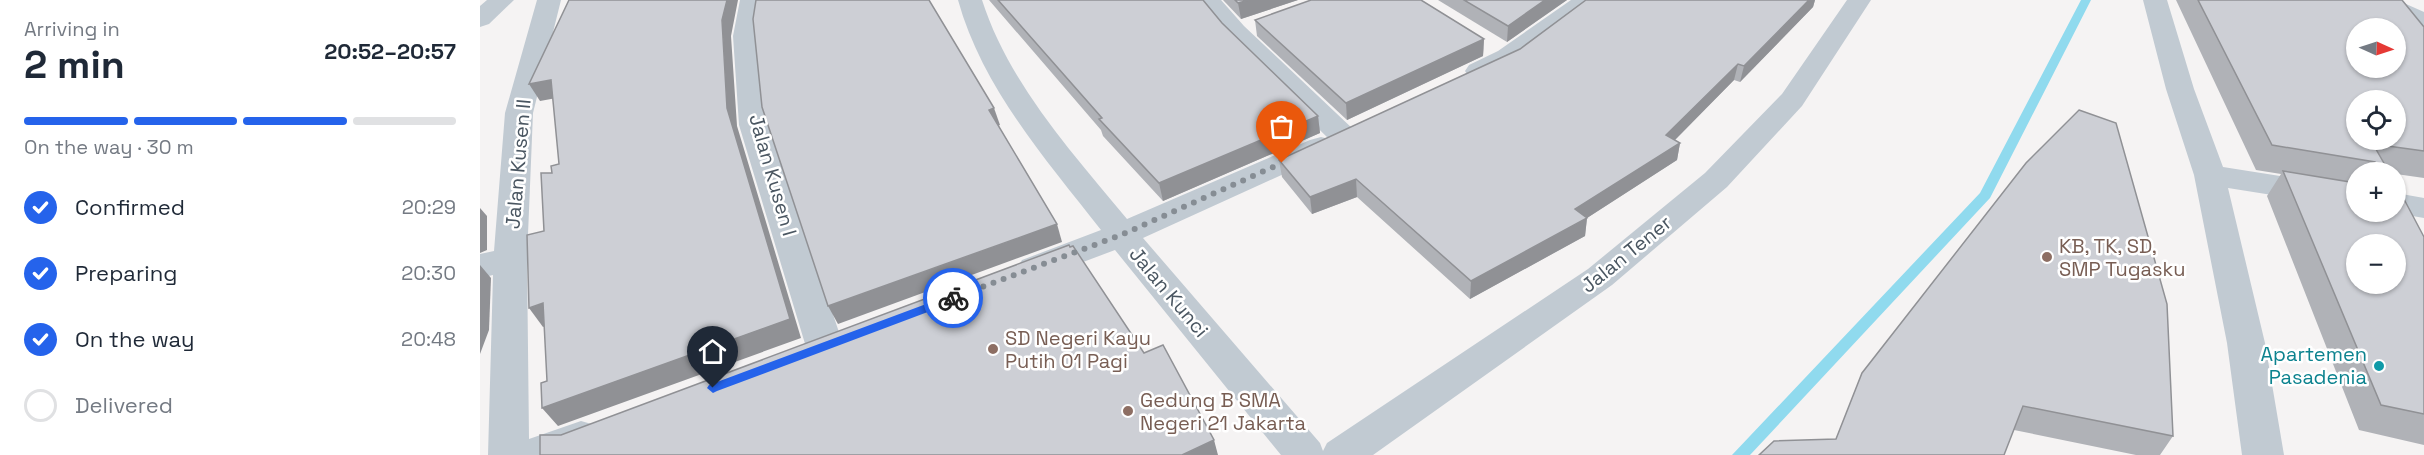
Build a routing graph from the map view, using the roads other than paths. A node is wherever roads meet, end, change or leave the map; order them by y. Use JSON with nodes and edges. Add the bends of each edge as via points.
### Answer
{"nodes":[{"id":1,"x":502,"y":0,"type":"edge"},
{"id":2,"x":549,"y":0,"type":"edge"},
{"id":3,"x":752,"y":0,"type":"edge"},
{"id":4,"x":970,"y":0,"type":"edge"},
{"id":5,"x":1208,"y":0,"type":"edge"},
{"id":6,"x":1587,"y":0,"type":"edge"},
{"id":7,"x":1860,"y":0,"type":"edge"},
{"id":8,"x":2155,"y":0,"type":"edge"},
{"id":9,"x":2376,"y":0,"type":"edge"},
{"id":10,"x":480,"y":19,"type":"edge"},
{"id":11,"x":2424,"y":21,"type":"edge"},
{"id":12,"x":1265,"y":22,"type":"edge"},
{"id":13,"x":1235,"y":32,"type":"junction"},
{"id":14,"x":1456,"y":82,"type":"edge"},
{"id":15,"x":2210,"y":175,"type":"junction"},
{"id":16,"x":2346,"y":196,"type":"edge"},
{"id":17,"x":2406,"y":205,"type":"edge"},
{"id":18,"x":2424,"y":208,"type":"edge"},
{"id":19,"x":1121,"y":235,"type":"junction"},
{"id":20,"x":495,"y":263,"type":"edge"},
{"id":21,"x":1000,"y":280,"type":"edge"},
{"id":22,"x":825,"y":347,"type":"edge"},
{"id":23,"x":612,"y":426,"type":"edge"},
{"id":24,"x":509,"y":455,"type":"edge"},
{"id":25,"x":533,"y":455,"type":"edge"},
{"id":26,"x":1305,"y":455,"type":"edge"},
{"id":27,"x":1342,"y":455,"type":"edge"},
{"id":28,"x":2263,"y":455,"type":"edge"}],
"edges":[{"from":1,"to":10,"type":"street"},
{"from":2,"to":20,"type":"street","name":"Jalan Kusen II","via":[[519,113]]},
{"from":3,"to":22,"type":"street","name":"Jalan Kusen I","via":[[746,36],[754,125]]},
{"from":4,"to":19,"type":"street","name":"Jalan Kunci","via":[[975,23],[1020,105]]},
{"from":5,"to":13,"type":"street"},
{"from":6,"to":14,"type":"street","via":[[1498,51]]},
{"from":7,"to":27,"type":"street","name":"Jalan Tener","via":[[1792,100],[1716,180],[1600,277]]},
{"from":8,"to":15,"type":"street"},
{"from":9,"to":11,"type":"street"},
{"from":12,"to":13,"type":"street"},
{"from":13,"to":19,"type":"street","via":[[1353,131]]},
{"from":15,"to":16,"type":"street"},
{"from":15,"to":28,"type":"street","via":[[2246,343]]},
{"from":17,"to":18,"type":"street"},
{"from":19,"to":21,"type":"street"},
{"from":19,"to":26,"type":"street","name":"Jalan Kunci"},
{"from":20,"to":24,"type":"street","name":"Jalan Kusen II"},
{"from":23,"to":25,"type":"street"}]}
